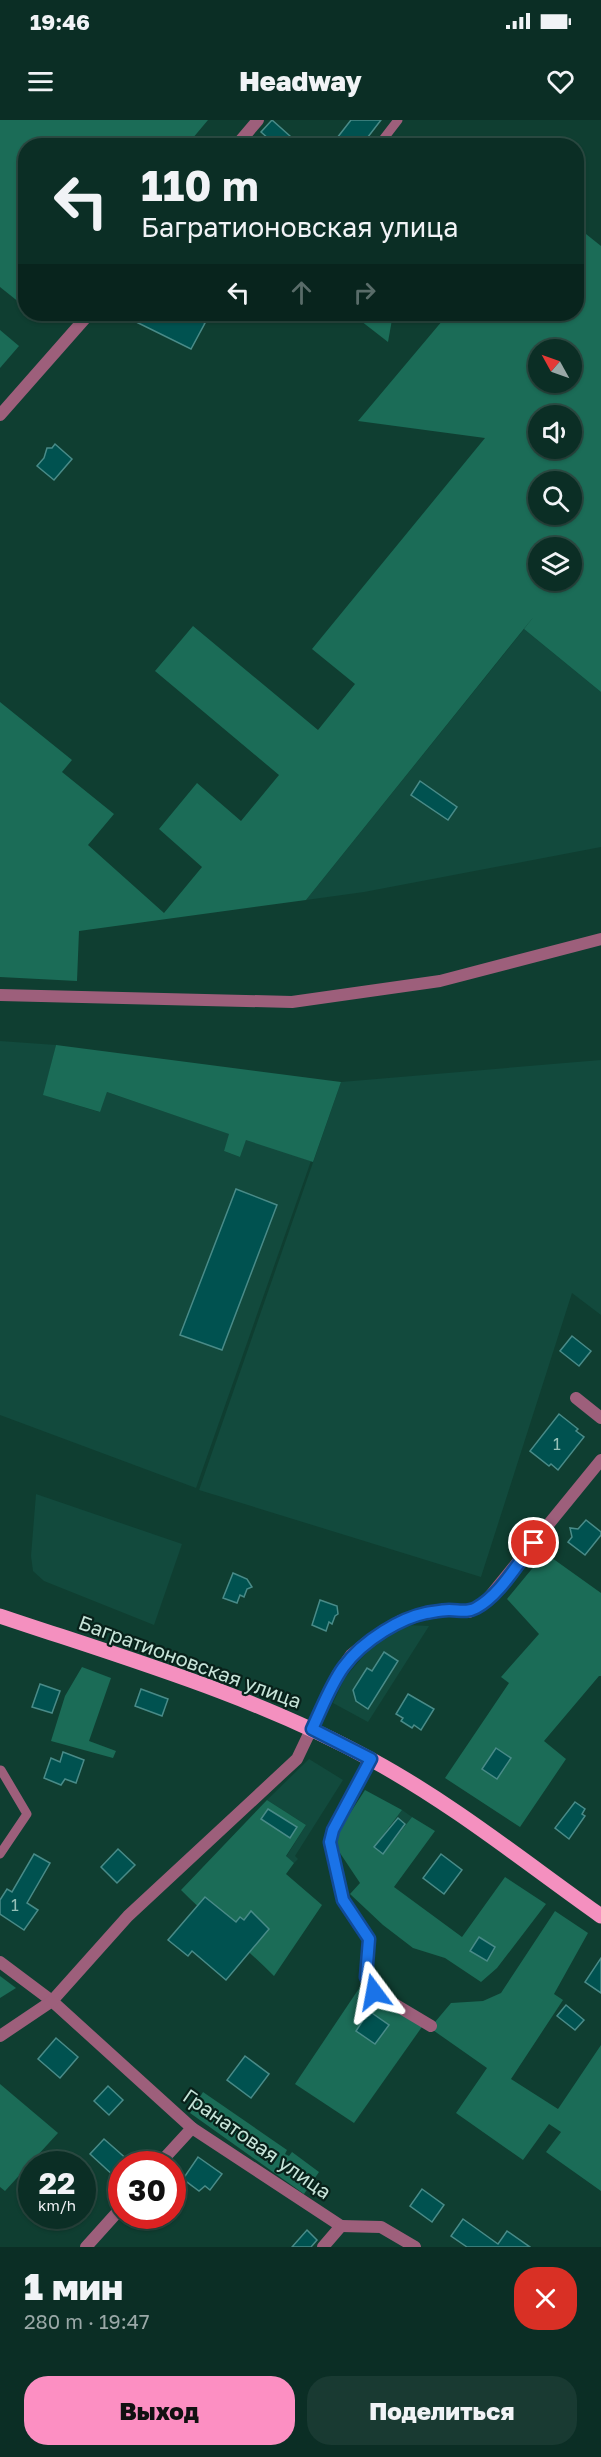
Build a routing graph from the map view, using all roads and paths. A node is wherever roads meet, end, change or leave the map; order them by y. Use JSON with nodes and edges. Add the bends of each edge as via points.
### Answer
{"nodes":[{"id":1,"x":258,"y":120,"type":"edge"},
{"id":2,"x":398,"y":120,"type":"edge"},
{"id":3,"x":243,"y":138,"type":"edge"},
{"id":4,"x":384,"y":138,"type":"edge"},
{"id":5,"x":83,"y":321,"type":"edge"},
{"id":6,"x":0,"y":415,"type":"edge"},
{"id":7,"x":601,"y":939,"type":"edge"},
{"id":8,"x":0,"y":995,"type":"edge"},
{"id":9,"x":576,"y":1398,"type":"dead end"},
{"id":10,"x":601,"y":1418,"type":"edge"},
{"id":11,"x":601,"y":1460,"type":"edge"},
{"id":12,"x":0,"y":1616,"type":"edge"},
{"id":13,"x":312,"y":1729,"type":"junction"},
{"id":14,"x":371,"y":1759,"type":"junction"},
{"id":15,"x":1,"y":1770,"type":"edge"},
{"id":16,"x":0,"y":1854,"type":"edge"},
{"id":17,"x":600,"y":1914,"type":"edge"},
{"id":18,"x":0,"y":1962,"type":"edge"},
{"id":19,"x":52,"y":2001,"type":"junction"},
{"id":20,"x":431,"y":2026,"type":"dead end"},
{"id":21,"x":0,"y":2036,"type":"edge"},
{"id":22,"x":192,"y":2128,"type":"junction"},
{"id":23,"x":171,"y":2151,"type":"edge"},
{"id":24,"x":108,"y":2223,"type":"edge"},
{"id":25,"x":341,"y":2226,"type":"junction"},
{"id":26,"x":86,"y":2247,"type":"edge"},
{"id":27,"x":323,"y":2247,"type":"edge"},
{"id":28,"x":415,"y":2247,"type":"edge"}],
"edges":[{"from":1,"to":3,"type":"street"},
{"from":2,"to":4,"type":"lane"},
{"from":5,"to":6,"type":"street"},
{"from":7,"to":8,"type":"street","via":[[440,981],[292,1002]]},
{"from":9,"to":10,"type":"street"},
{"from":11,"to":13,"type":"street","via":[[486,1601],[469,1612],[449,1610],[400,1622],[351,1655],[337,1675]]},
{"from":12,"to":13,"type":"main road","name":"Багратионовская улица","via":[[201,1684]]},
{"from":13,"to":14,"type":"main road","name":"Багратионовская улица"},
{"from":13,"to":19,"type":"street","via":[[297,1759],[128,1916]]},
{"from":14,"to":17,"type":"main road","name":"Багратионовская улица","via":[[415,1785]]},
{"from":14,"to":20,"type":"street","via":[[330,1842],[343,1900],[369,1939],[366,1977],[374,1992]]},
{"from":15,"to":16,"type":"lane","via":[[27,1814]]},
{"from":18,"to":19,"type":"street","name":"Гранатовая улица"},
{"from":19,"to":21,"type":"street"},
{"from":19,"to":22,"type":"street","name":"Гранатовая улица"},
{"from":22,"to":23,"type":"street"},
{"from":22,"to":25,"type":"street","name":"Гранатовая улица"},
{"from":24,"to":26,"type":"street"},
{"from":25,"to":27,"type":"street"},
{"from":25,"to":28,"type":"street","via":[[381,2227]]}]}
